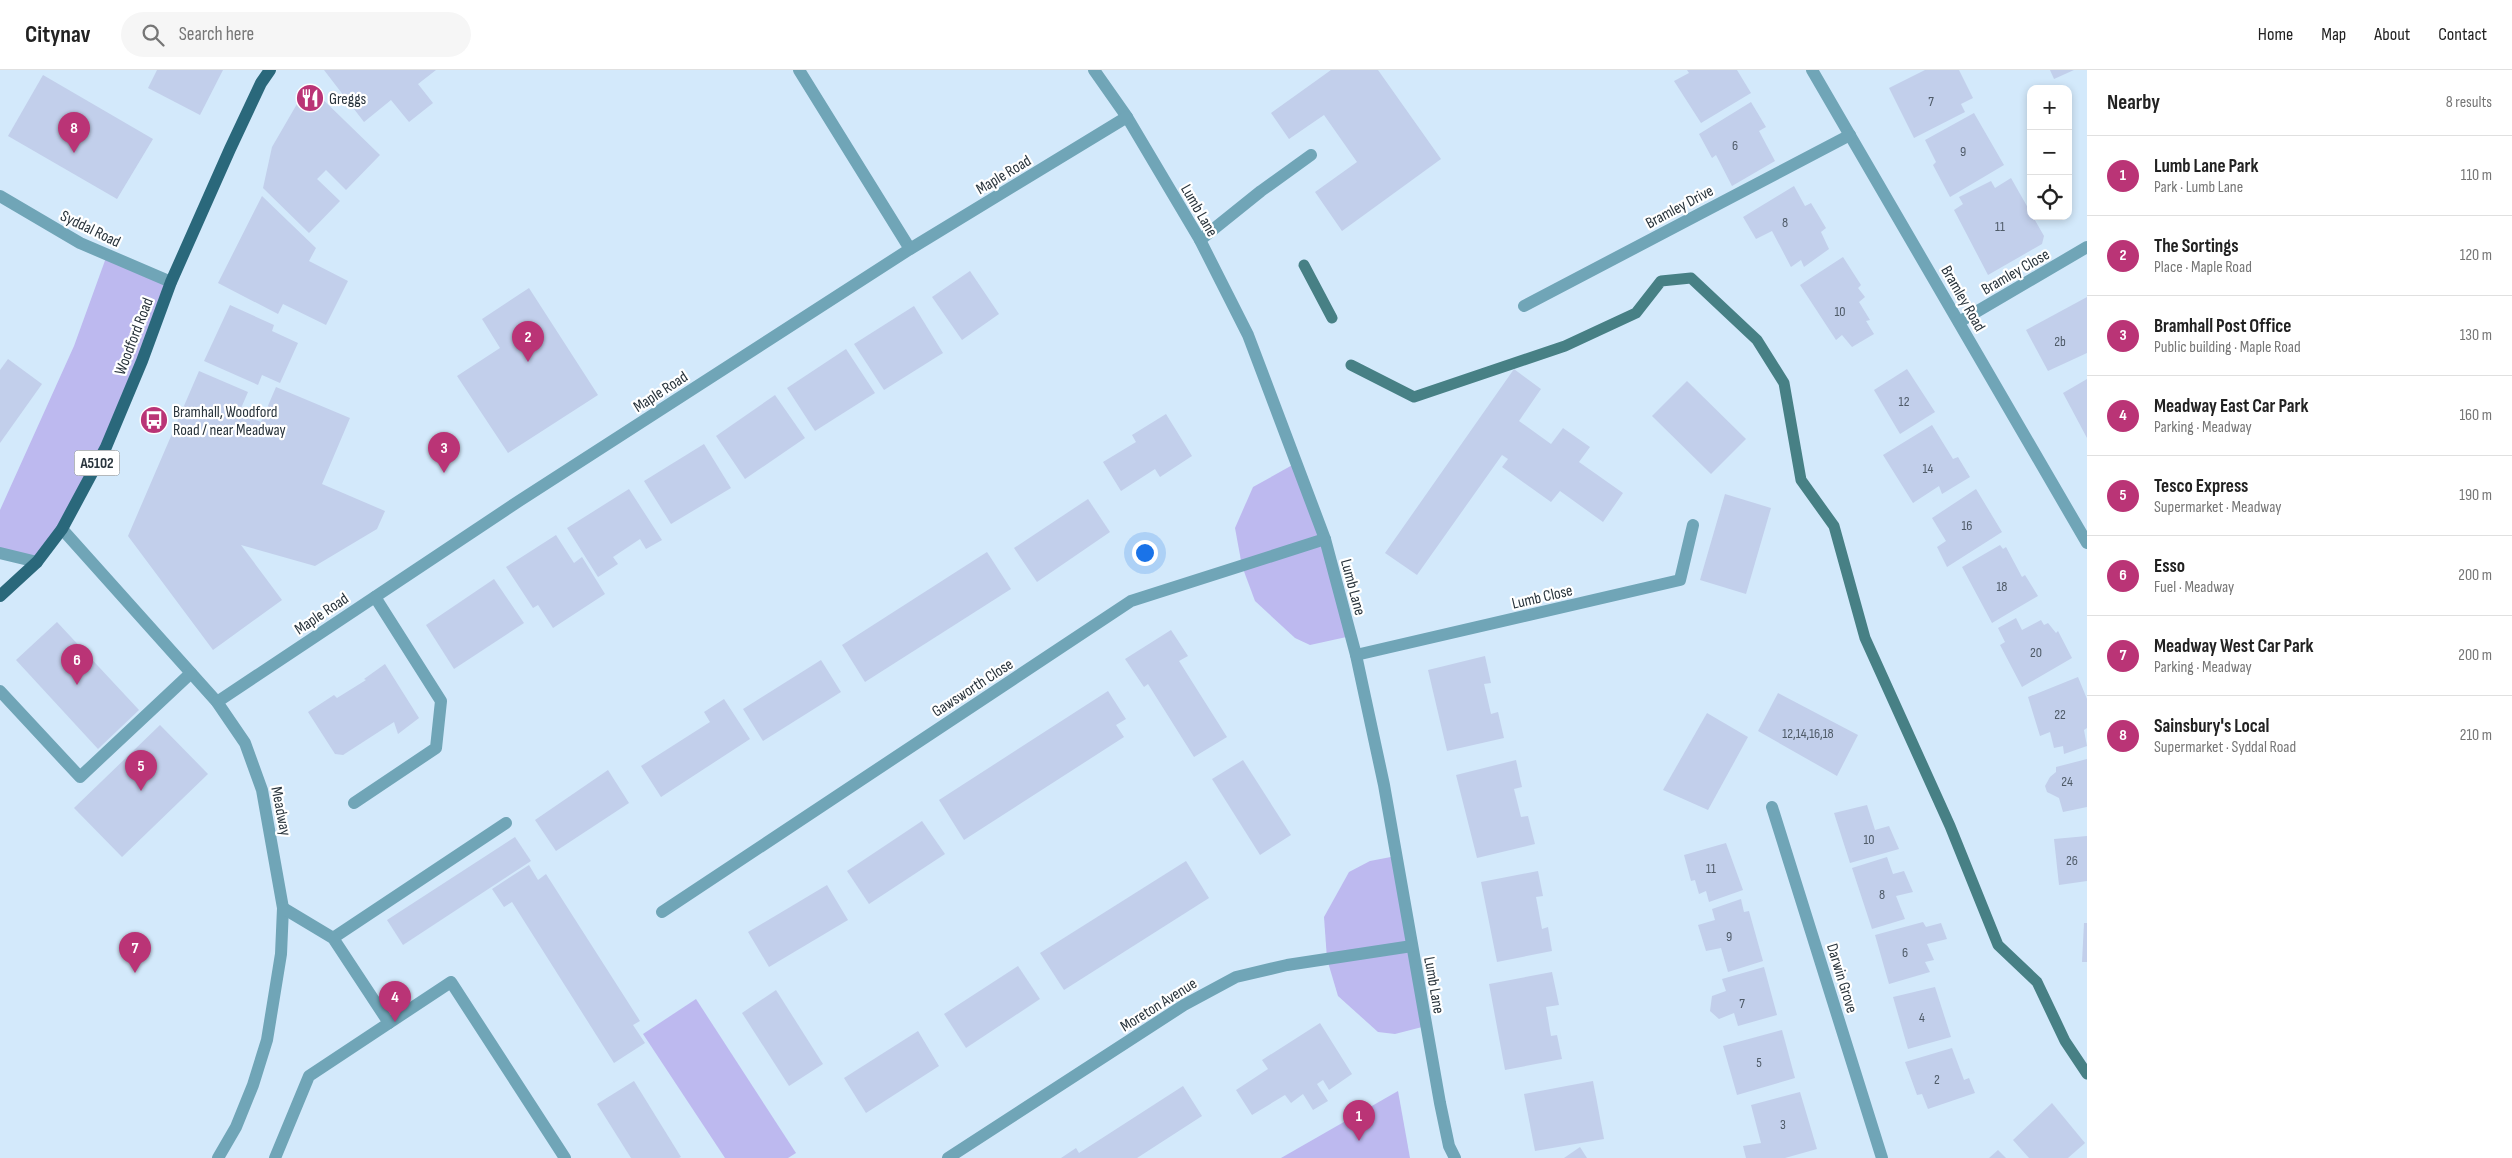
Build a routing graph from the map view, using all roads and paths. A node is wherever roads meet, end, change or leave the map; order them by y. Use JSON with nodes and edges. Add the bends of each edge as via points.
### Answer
{"nodes":[{"id":1,"x":270,"y":70,"type":"edge"},
{"id":2,"x":799,"y":70,"type":"edge"},
{"id":3,"x":1094,"y":70,"type":"edge"},
{"id":4,"x":1812,"y":70,"type":"edge"},
{"id":5,"x":1127,"y":117,"type":"junction"},
{"id":6,"x":1850,"y":135,"type":"junction"},
{"id":7,"x":1311,"y":155,"type":"dead end"},
{"id":8,"x":0,"y":196,"type":"edge"},
{"id":9,"x":1200,"y":240,"type":"junction"},
{"id":10,"x":2087,"y":247,"type":"edge"},
{"id":11,"x":910,"y":249,"type":"junction"},
{"id":12,"x":171,"y":282,"type":"junction"},
{"id":13,"x":1524,"y":306,"type":"dead end"},
{"id":14,"x":1959,"y":322,"type":"junction"},
{"id":15,"x":1692,"y":525,"type":"dead end"},
{"id":16,"x":62,"y":529,"type":"junction"},
{"id":17,"x":1325,"y":539,"type":"junction"},
{"id":18,"x":2087,"y":543,"type":"edge"},
{"id":19,"x":0,"y":553,"type":"edge"},
{"id":20,"x":37,"y":562,"type":"junction"},
{"id":21,"x":0,"y":596,"type":"edge"},
{"id":22,"x":375,"y":597,"type":"junction"},
{"id":23,"x":1356,"y":656,"type":"junction"},
{"id":24,"x":191,"y":673,"type":"junction"},
{"id":25,"x":0,"y":691,"type":"edge"},
{"id":26,"x":217,"y":702,"type":"junction"},
{"id":27,"x":354,"y":803,"type":"dead end"},
{"id":28,"x":1772,"y":807,"type":"dead end"},
{"id":29,"x":506,"y":823,"type":"dead end"},
{"id":30,"x":283,"y":908,"type":"junction"},
{"id":31,"x":662,"y":912,"type":"dead end"},
{"id":32,"x":333,"y":938,"type":"junction"},
{"id":33,"x":1412,"y":946,"type":"junction"},
{"id":34,"x":389,"y":1023,"type":"junction"},
{"id":35,"x":218,"y":1158,"type":"edge"},
{"id":36,"x":275,"y":1158,"type":"edge"},
{"id":37,"x":565,"y":1158,"type":"edge"},
{"id":38,"x":948,"y":1158,"type":"edge"},
{"id":39,"x":1455,"y":1158,"type":"edge"},
{"id":40,"x":1882,"y":1158,"type":"edge"}],
"edges":[{"from":1,"to":12,"type":"main road","name":"Woodford Road","number":"A5102","via":[[230,149]]},
{"from":2,"to":11,"type":"street"},
{"from":3,"to":5,"type":"street","name":"Lumb Lane"},
{"from":4,"to":6,"type":"street","name":"Bramley Road"},
{"from":5,"to":9,"type":"street","name":"Lumb Lane"},
{"from":5,"to":11,"type":"street","name":"Maple Road"},
{"from":6,"to":13,"type":"street","name":"Bramley Drive"},
{"from":6,"to":14,"type":"street","name":"Bramley Road"},
{"from":7,"to":9,"type":"street"},
{"from":8,"to":12,"type":"street","name":"Syddal Road","via":[[80,243]]},
{"from":9,"to":17,"type":"street","name":"Lumb Lane","via":[[1248,335]]},
{"from":10,"to":14,"type":"street","name":"Bramley Close"},
{"from":11,"to":22,"type":"street","name":"Maple Road","via":[[518,501]]},
{"from":12,"to":16,"type":"main road","name":"Woodford Road","number":"A5102","via":[[106,447]]},
{"from":14,"to":18,"type":"street","name":"Bramley Road"},
{"from":15,"to":23,"type":"street","name":"Lumb Close","via":[[1680,580]]},
{"from":16,"to":20,"type":"main road","name":"Woodford Road","number":"A5102"},
{"from":16,"to":24,"type":"street","name":"Meadway"},
{"from":17,"to":23,"type":"street","name":"Lumb Lane"},
{"from":17,"to":31,"type":"street","name":"Gawsworth Close","via":[[1131,601]]},
{"from":19,"to":20,"type":"street"},
{"from":20,"to":21,"type":"main road","name":"Woodford Road","number":"A5102"},
{"from":22,"to":26,"type":"street","name":"Maple Road"},
{"from":22,"to":27,"type":"street","via":[[441,701],[436,748]]},
{"from":23,"to":33,"type":"street","name":"Lumb Lane","via":[[1384,785]]},
{"from":24,"to":25,"type":"street","via":[[80,777]]},
{"from":24,"to":26,"type":"street","name":"Meadway"},
{"from":26,"to":30,"type":"street","name":"Meadway","via":[[245,743],[262,790]]},
{"from":28,"to":40,"type":"street","name":"Darwin Grove"},
{"from":29,"to":32,"type":"street"},
{"from":30,"to":32,"type":"street"},
{"from":30,"to":35,"type":"street","name":"Meadway","via":[[281,954],[267,1040],[240,1119]]},
{"from":32,"to":34,"type":"street"},
{"from":33,"to":38,"type":"street","name":"Moreton Avenue","via":[[1287,965],[1236,977],[1184,1006]]},
{"from":33,"to":39,"type":"street","name":"Lumb Lane","via":[[1440,1103],[1449,1146]]},
{"from":34,"to":36,"type":"street","via":[[309,1076]]},
{"from":34,"to":37,"type":"street","via":[[451,982]]}]}
